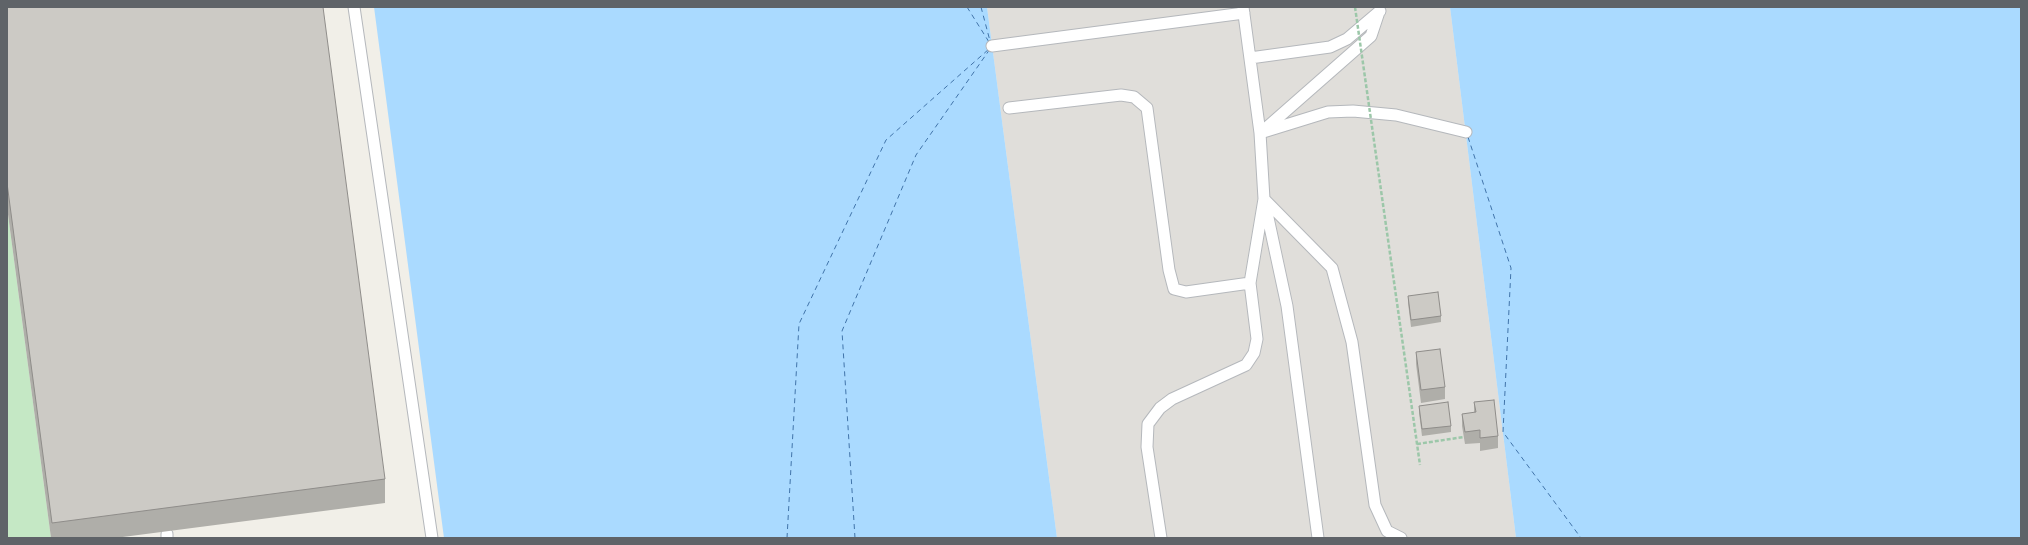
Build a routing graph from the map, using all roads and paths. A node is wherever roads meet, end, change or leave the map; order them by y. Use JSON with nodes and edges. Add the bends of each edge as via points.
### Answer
{"nodes":[{"id":1,"x":354,"y":7,"type":"edge"},
{"id":2,"x":1355,"y":7,"type":"edge"},
{"id":3,"x":1243,"y":10,"type":"edge"},
{"id":4,"x":1381,"y":10,"type":"edge"},
{"id":5,"x":992,"y":46,"type":"dead end"},
{"id":6,"x":1250,"y":58,"type":"junction"},
{"id":7,"x":1009,"y":108,"type":"dead end"},
{"id":8,"x":1466,"y":132,"type":"dead end"},
{"id":9,"x":1260,"y":133,"type":"junction"},
{"id":10,"x":1264,"y":199,"type":"junction"},
{"id":11,"x":1250,"y":283,"type":"junction"},
{"id":12,"x":1464,"y":437,"type":"edge"},
{"id":13,"x":1417,"y":444,"type":"junction"},
{"id":14,"x":1420,"y":465,"type":"dead end"},
{"id":15,"x":432,"y":538,"type":"edge"},
{"id":16,"x":1160,"y":538,"type":"edge"},
{"id":17,"x":1318,"y":538,"type":"edge"},
{"id":18,"x":1401,"y":538,"type":"edge"}],
"edges":[{"from":1,"to":15,"type":"lane"},
{"from":2,"to":13,"type":"path","bridge":true},
{"from":3,"to":5,"type":"lane","via":[[1176,22]]},
{"from":3,"to":6,"type":"lane"},
{"from":4,"to":6,"type":"lane","via":[[1347,39],[1330,48]]},
{"from":4,"to":9,"type":"lane","via":[[1371,36]]},
{"from":6,"to":9,"type":"lane"},
{"from":7,"to":11,"type":"lane","via":[[1121,94],[1134,97],[1147,108],[1169,270],[1174,289],[1186,292]]},
{"from":8,"to":9,"type":"lane","via":[[1396,115],[1353,111],[1328,112]]},
{"from":9,"to":10,"type":"lane"},
{"from":10,"to":11,"type":"lane"},
{"from":10,"to":17,"type":"lane","via":[[1287,306]]},
{"from":10,"to":18,"type":"lane","via":[[1332,268],[1352,342],[1375,505],[1387,531]]},
{"from":11,"to":16,"type":"lane","via":[[1257,339],[1254,353],[1246,365],[1172,399],[1160,408],[1148,424],[1147,447]]},
{"from":12,"to":13,"type":"path"},
{"from":13,"to":14,"type":"path","bridge":true}]}
